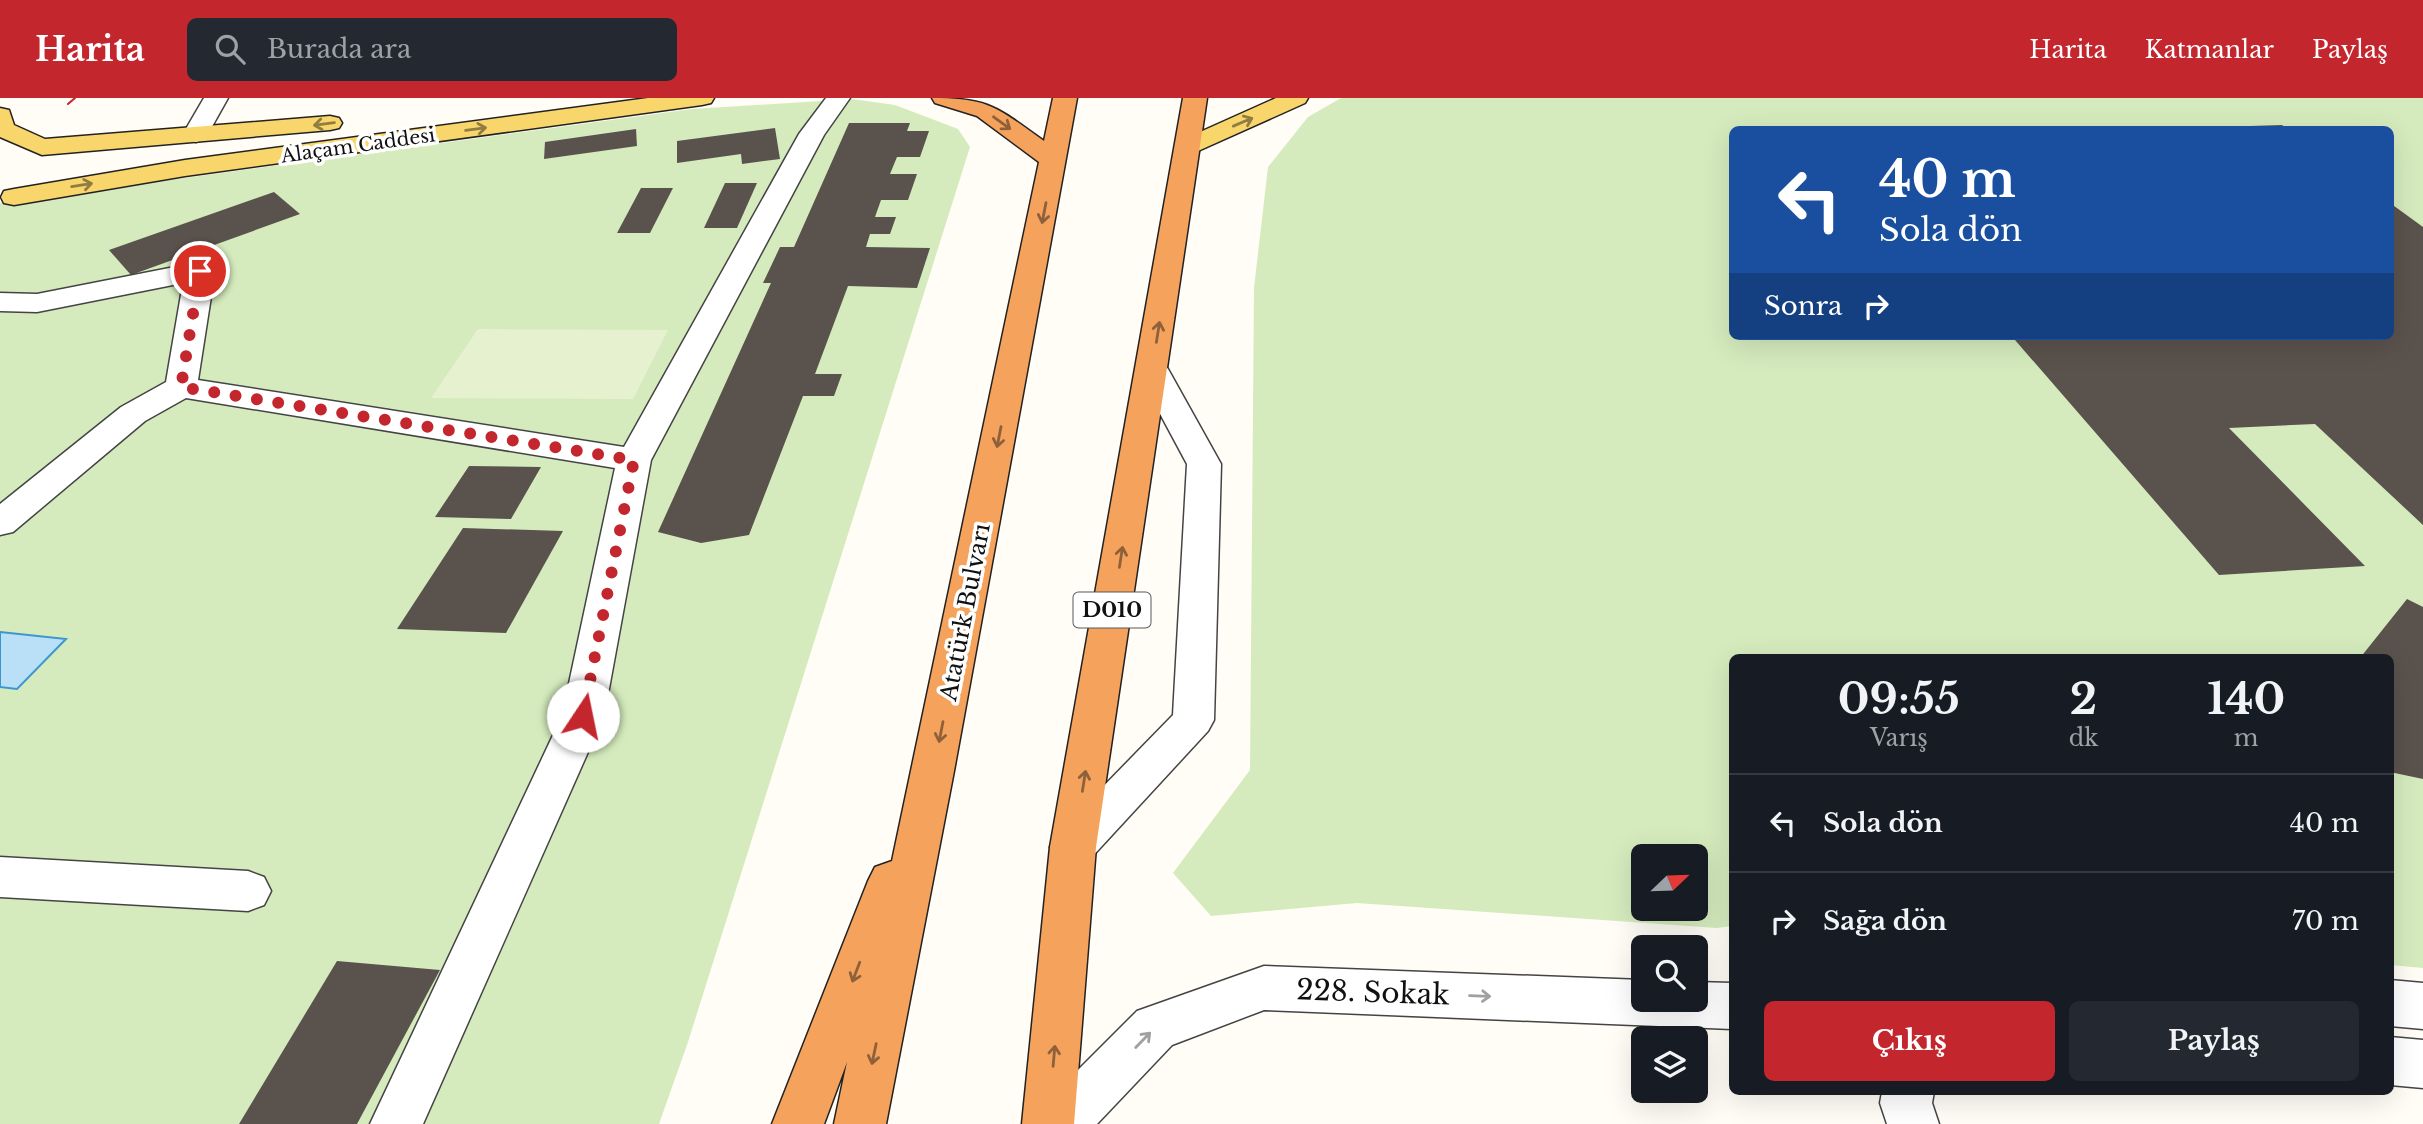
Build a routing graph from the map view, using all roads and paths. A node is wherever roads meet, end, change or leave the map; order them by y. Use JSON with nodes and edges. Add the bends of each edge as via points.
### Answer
{"nodes":[{"id":1,"x":216,"y":98,"type":"edge"},
{"id":2,"x":537,"y":98,"type":"edge"},
{"id":3,"x":702,"y":98,"type":"edge"},
{"id":4,"x":838,"y":98,"type":"edge"},
{"id":5,"x":944,"y":98,"type":"edge"},
{"id":6,"x":1065,"y":98,"type":"edge"},
{"id":7,"x":1195,"y":98,"type":"edge"},
{"id":8,"x":1296,"y":98,"type":"edge"},
{"id":9,"x":418,"y":113,"type":"dead end"},
{"id":10,"x":0,"y":115,"type":"edge"},
{"id":11,"x":349,"y":121,"type":"dead end"},
{"id":12,"x":196,"y":134,"type":"junction"},
{"id":13,"x":1189,"y":146,"type":"junction"},
{"id":14,"x":42,"y":147,"type":"junction"},
{"id":15,"x":0,"y":150,"type":"edge"},
{"id":16,"x":1054,"y":161,"type":"junction"},
{"id":17,"x":7,"y":199,"type":"edge"},
{"id":18,"x":0,"y":302,"type":"edge"},
{"id":19,"x":1152,"y":369,"type":"junction"},
{"id":20,"x":181,"y":387,"type":"junction"},
{"id":21,"x":634,"y":460,"type":"junction"},
{"id":22,"x":0,"y":523,"type":"edge"},
{"id":23,"x":933,"y":771,"type":"junction"},
{"id":24,"x":1073,"y":847,"type":"junction"},
{"id":25,"x":0,"y":877,"type":"edge"},
{"id":26,"x":248,"y":891,"type":"dead end"},
{"id":27,"x":2394,"y":1003,"type":"edge"},
{"id":28,"x":1729,"y":1006,"type":"edge"},
{"id":29,"x":2423,"y":1006,"type":"edge"},
{"id":30,"x":2394,"y":1061,"type":"edge"},
{"id":31,"x":2423,"y":1064,"type":"edge"},
{"id":32,"x":1907,"y":1095,"type":"edge"},
{"id":33,"x":396,"y":1124,"type":"edge"},
{"id":34,"x":798,"y":1124,"type":"edge"},
{"id":35,"x":860,"y":1124,"type":"edge"},
{"id":36,"x":1048,"y":1124,"type":"edge"},
{"id":37,"x":1061,"y":1124,"type":"edge"},
{"id":38,"x":1913,"y":1124,"type":"edge"}],
"edges":[{"from":1,"to":12,"type":"street"},
{"from":2,"to":9,"type":"main road","name":"Alaçam Caddesi"},
{"from":17,"to":3,"type":"main road","name":"Alaçam Caddesi","one_way":true,"via":[[185,168]]},
{"from":4,"to":21,"type":"street","via":[[812,134]]},
{"from":5,"to":16,"type":"highway","one_way":true,"via":[[986,111]]},
{"from":6,"to":16,"type":"highway","name":"Atatürk Bulvarı"},
{"from":7,"to":13,"type":"highway","number":"D010"},
{"from":13,"to":8,"type":"main road","one_way":true},
{"from":10,"to":14,"type":"main road","via":[[2,129]]},
{"from":11,"to":12,"type":"main road","name":"Alaçam Caddesi","one_way":true},
{"from":12,"to":14,"type":"main road","name":"Alaçam Caddesi"},
{"from":19,"to":13,"type":"highway","number":"D010","one_way":true},
{"from":14,"to":15,"type":"main road","name":"Alaçam Caddesi"},
{"from":14,"to":17,"type":"main road","via":[[63,155],[61,171]]},
{"from":16,"to":23,"type":"highway","name":"Atatürk Bulvarı","one_way":true},
{"from":18,"to":20,"type":"street","via":[[37,303],[200,271]]},
{"from":24,"to":19,"type":"highway","number":"D010","one_way":true},
{"from":19,"to":24,"type":"street","via":[[1204,464],[1193,720]]},
{"from":20,"to":21,"type":"street"},
{"from":20,"to":22,"type":"street","via":[[133,414]]},
{"from":21,"to":33,"type":"street","via":[[583,716]]},
{"from":23,"to":34,"type":"highway","one_way":true},
{"from":23,"to":35,"type":"highway","name":"Atatürk Bulvarı","one_way":true},
{"from":36,"to":24,"type":"highway","number":"D010","one_way":true},
{"from":25,"to":26,"type":"street"},
{"from":27,"to":29,"type":"street"},
{"from":37,"to":28,"type":"street","name":"228. Sokak","one_way":true,"via":[[1155,1028],[1264,988]]},
{"from":30,"to":31,"type":"street"},
{"from":32,"to":38,"type":"street"}]}
